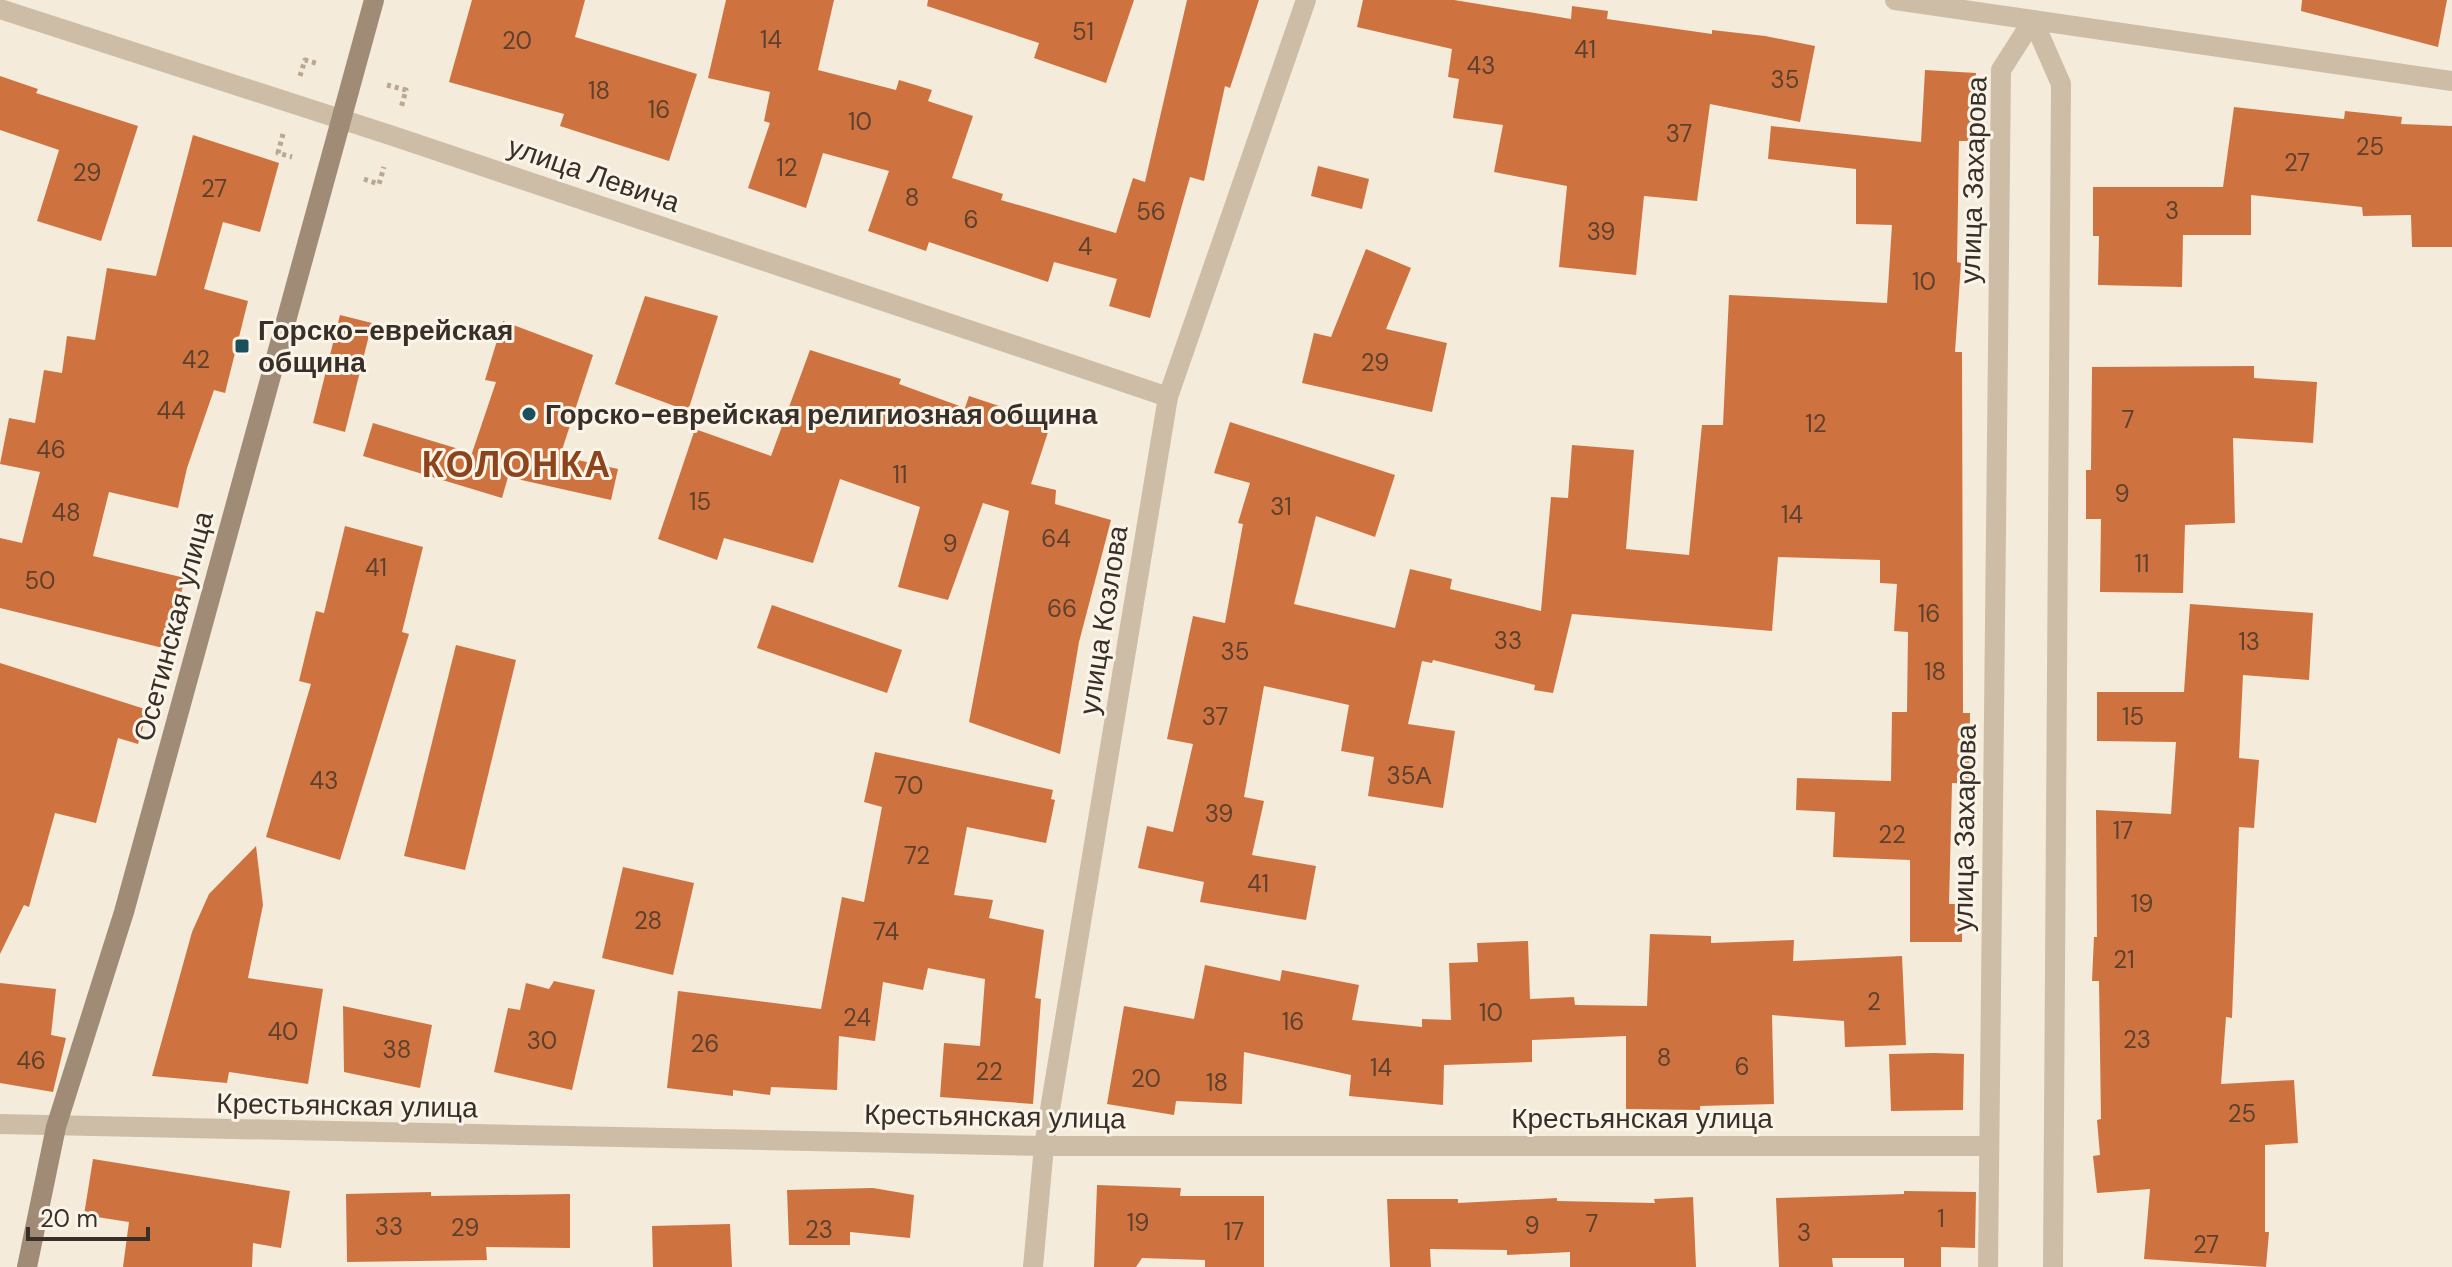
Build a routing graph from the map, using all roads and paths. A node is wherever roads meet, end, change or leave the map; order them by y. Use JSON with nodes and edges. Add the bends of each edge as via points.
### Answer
{"nodes":[{"id":1,"x":374,"y":0,"type":"edge"},
{"id":2,"x":1306,"y":0,"type":"edge"},
{"id":3,"x":1895,"y":0,"type":"edge"},
{"id":4,"x":0,"y":9,"type":"edge"},
{"id":5,"x":2033,"y":20,"type":"junction"},
{"id":6,"x":319,"y":64,"type":"dead end"},
{"id":7,"x":300,"y":77,"type":"dead end"},
{"id":8,"x":2452,"y":81,"type":"edge"},
{"id":9,"x":387,"y":85,"type":"dead end"},
{"id":10,"x":401,"y":109,"type":"dead end"},
{"id":11,"x":342,"y":122,"type":"junction"},
{"id":12,"x":283,"y":134,"type":"dead end"},
{"id":13,"x":292,"y":157,"type":"dead end"},
{"id":14,"x":384,"y":167,"type":"dead end"},
{"id":15,"x":364,"y":179,"type":"dead end"},
{"id":16,"x":1168,"y":397,"type":"junction"},
{"id":17,"x":0,"y":1124,"type":"edge"},
{"id":18,"x":56,"y":1127,"type":"junction"},
{"id":19,"x":1044,"y":1146,"type":"junction"},
{"id":20,"x":1989,"y":1146,"type":"junction"},
{"id":21,"x":27,"y":1267,"type":"edge"},
{"id":22,"x":1033,"y":1267,"type":"edge"},
{"id":23,"x":1988,"y":1267,"type":"edge"},
{"id":24,"x":2053,"y":1267,"type":"edge"}],
"edges":[{"from":1,"to":11,"type":"main road","name":"Осетинская улица"},
{"from":2,"to":16,"type":"street","name":"улица Козлова"},
{"from":3,"to":5,"type":"street"},
{"from":4,"to":11,"type":"street","name":"улица Левича"},
{"from":5,"to":8,"type":"street"},
{"from":5,"to":20,"type":"street","name":"улица Захарова","via":[[2001,70]]},
{"from":5,"to":24,"type":"street","via":[[2061,84]]},
{"from":6,"to":7,"type":"path","via":[[305,60]]},
{"from":9,"to":10,"type":"path","via":[[406,90]]},
{"from":11,"to":16,"type":"street","name":"улица Левича"},
{"from":11,"to":18,"type":"main road","name":"Осетинская улица","via":[[124,912]]},
{"from":12,"to":13,"type":"path","via":[[278,153]]},
{"from":14,"to":15,"type":"path","via":[[379,184]]},
{"from":16,"to":19,"type":"street","name":"улица Козлова"},
{"from":17,"to":18,"type":"street","name":"Крестьянская улица"},
{"from":18,"to":19,"type":"street","name":"Крестьянская улица"},
{"from":18,"to":21,"type":"main road","name":"Осетинская улица"},
{"from":19,"to":20,"type":"street","name":"Крестьянская улица"},
{"from":19,"to":22,"type":"street","name":"улица Козлова"},
{"from":20,"to":23,"type":"street","name":"улица Захарова"}]}
